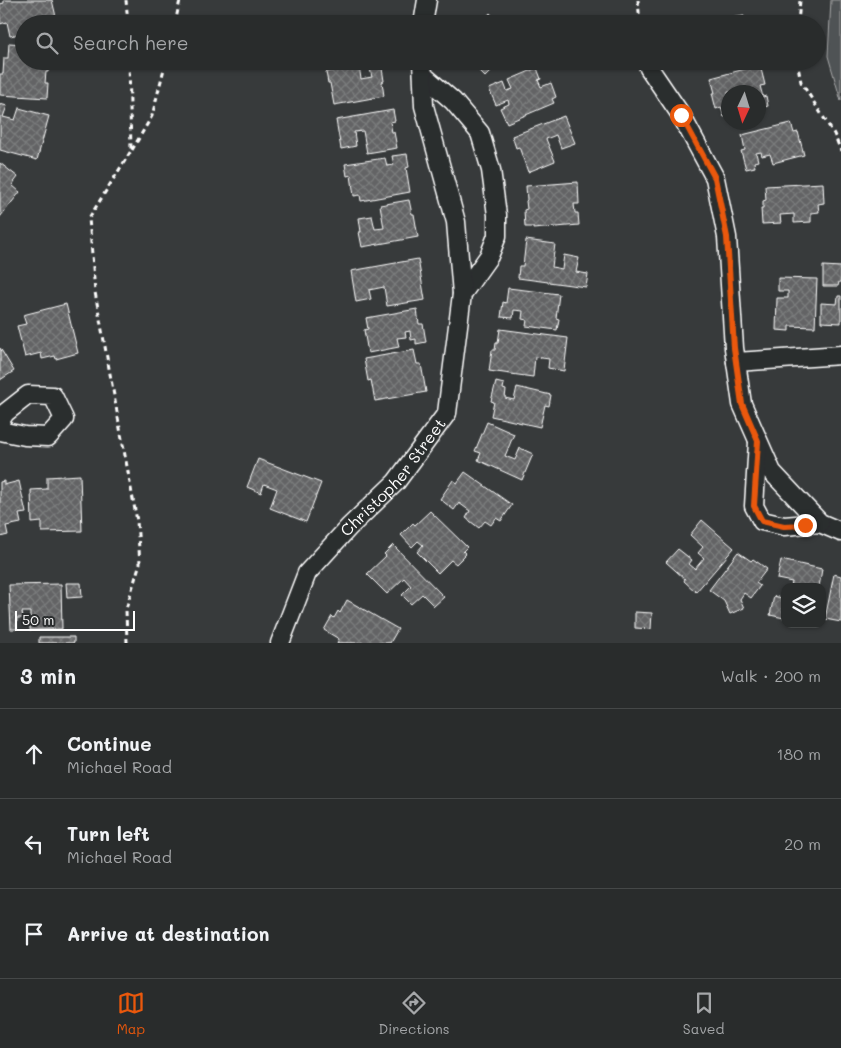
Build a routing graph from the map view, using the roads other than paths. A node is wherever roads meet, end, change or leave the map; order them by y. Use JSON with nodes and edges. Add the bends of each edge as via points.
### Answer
{"nodes":[{"id":1,"x":427,"y":0,"type":"edge"},
{"id":2,"x":424,"y":15,"type":"edge"},
{"id":3,"x":423,"y":70,"type":"edge"},
{"id":4,"x":425,"y":70,"type":"edge"},
{"id":5,"x":649,"y":70,"type":"edge"},
{"id":6,"x":462,"y":294,"type":"junction"},
{"id":7,"x":841,"y":355,"type":"edge"},
{"id":8,"x":736,"y":362,"type":"junction"},
{"id":9,"x":0,"y":421,"type":"edge"},
{"id":10,"x":0,"y":431,"type":"edge"},
{"id":11,"x":758,"y":441,"type":"junction"},
{"id":12,"x":820,"y":523,"type":"junction"},
{"id":13,"x":841,"y":532,"type":"edge"},
{"id":14,"x":280,"y":643,"type":"edge"}],
"edges":[{"from":1,"to":2,"type":"street"},
{"from":3,"to":6,"type":"street","name":"Christopher Street","via":[[424,106],[456,222]]},
{"from":4,"to":6,"type":"street","name":"Christopher Street","via":[[480,132],[492,170],[497,236],[489,256]]},
{"from":5,"to":8,"type":"street","via":[[681,115],[715,178],[727,237]]},
{"from":6,"to":14,"type":"street","name":"Christopher Street","via":[[447,413],[396,482],[349,526],[307,573]]},
{"from":7,"to":8,"type":"street"},
{"from":8,"to":11,"type":"street","via":[[742,404]]},
{"from":9,"to":10,"type":"street","via":[[28,395],[53,396],[64,419],[48,437]]},
{"from":11,"to":12,"type":"street","via":[[772,472]]},
{"from":11,"to":12,"type":"street","via":[[754,506],[762,521],[784,526]]},
{"from":12,"to":13,"type":"street"}]}
